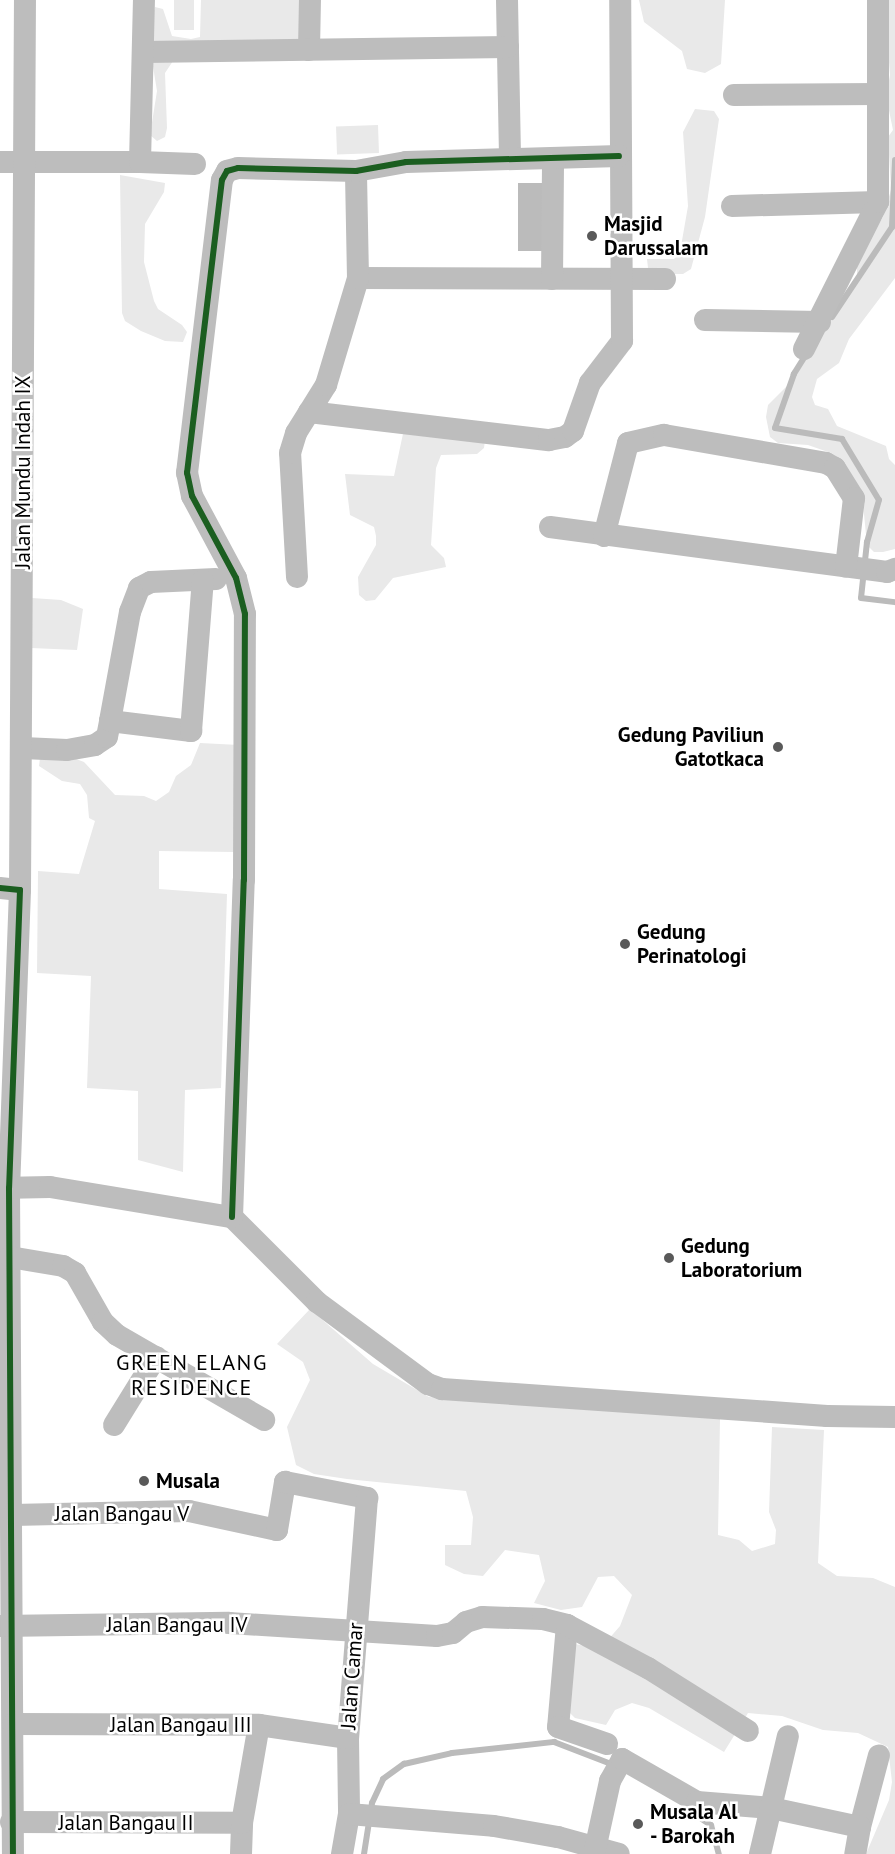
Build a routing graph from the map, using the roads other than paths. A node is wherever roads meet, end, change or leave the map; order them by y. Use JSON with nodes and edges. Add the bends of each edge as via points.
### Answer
{"nodes":[{"id":1,"x":25,"y":0,"type":"edge"},
{"id":2,"x":144,"y":0,"type":"edge"},
{"id":3,"x":310,"y":0,"type":"edge"},
{"id":4,"x":507,"y":0,"type":"edge"},
{"id":5,"x":620,"y":0,"type":"edge"},
{"id":6,"x":878,"y":0,"type":"edge"},
{"id":7,"x":508,"y":47,"type":"junction"},
{"id":8,"x":309,"y":50,"type":"junction"},
{"id":9,"x":144,"y":52,"type":"junction"},
{"id":10,"x":878,"y":94,"type":"junction"},
{"id":11,"x":734,"y":95,"type":"dead end"},
{"id":12,"x":619,"y":156,"type":"junction"},
{"id":13,"x":553,"y":158,"type":"junction"},
{"id":14,"x":510,"y":159,"type":"junction"},
{"id":15,"x":0,"y":162,"type":"edge"},
{"id":16,"x":23,"y":162,"type":"junction"},
{"id":17,"x":140,"y":162,"type":"junction"},
{"id":18,"x":195,"y":164,"type":"dead end"},
{"id":19,"x":356,"y":171,"type":"junction"},
{"id":20,"x":878,"y":202,"type":"junction"},
{"id":21,"x":732,"y":206,"type":"dead end"},
{"id":22,"x":358,"y":278,"type":"junction"},
{"id":23,"x":552,"y":279,"type":"junction"},
{"id":24,"x":620,"y":279,"type":"junction"},
{"id":25,"x":665,"y":279,"type":"dead end"},
{"id":26,"x":705,"y":320,"type":"dead end"},
{"id":27,"x":820,"y":322,"type":"junction"},
{"id":28,"x":804,"y":350,"type":"dead end"},
{"id":29,"x":309,"y":412,"type":"junction"},
{"id":30,"x":550,"y":527,"type":"dead end"},
{"id":31,"x":604,"y":536,"type":"junction"},
{"id":32,"x":852,"y":567,"type":"junction"},
{"id":33,"x":891,"y":570,"type":"edge"},
{"id":34,"x":297,"y":577,"type":"dead end"},
{"id":35,"x":236,"y":578,"type":"junction"},
{"id":36,"x":203,"y":580,"type":"junction"},
{"id":37,"x":110,"y":721,"type":"junction"},
{"id":38,"x":23,"y":748,"type":"junction"},
{"id":39,"x":10,"y":889,"type":"edge"},
{"id":40,"x":5,"y":1188,"type":"edge"},
{"id":41,"x":232,"y":1217,"type":"junction"},
{"id":42,"x":10,"y":1257,"type":"junction"},
{"id":43,"x":156,"y":1357,"type":"junction"},
{"id":44,"x":895,"y":1417,"type":"edge"},
{"id":45,"x":264,"y":1420,"type":"dead end"},
{"id":46,"x":114,"y":1425,"type":"dead end"},
{"id":47,"x":367,"y":1498,"type":"joint"},
{"id":48,"x":13,"y":1515,"type":"junction"},
{"id":49,"x":567,"y":1625,"type":"junction"},
{"id":50,"x":5,"y":1626,"type":"edge"},
{"id":51,"x":354,"y":1631,"type":"junction"},
{"id":52,"x":13,"y":1724,"type":"junction"},
{"id":53,"x":259,"y":1725,"type":"junction"},
{"id":54,"x":748,"y":1731,"type":"dead end"},
{"id":55,"x":788,"y":1736,"type":"dead end"},
{"id":56,"x":348,"y":1738,"type":"junction"},
{"id":57,"x":879,"y":1755,"type":"dead end"},
{"id":58,"x":611,"y":1762,"type":"junction"},
{"id":59,"x":771,"y":1808,"type":"junction"},
{"id":60,"x":363,"y":1815,"type":"junction"},
{"id":61,"x":11,"y":1822,"type":"junction"},
{"id":62,"x":242,"y":1823,"type":"junction"},
{"id":63,"x":850,"y":1825,"type":"junction"},
{"id":64,"x":595,"y":1850,"type":"edge"},
{"id":65,"x":13,"y":1854,"type":"edge"},
{"id":66,"x":241,"y":1854,"type":"edge"},
{"id":67,"x":342,"y":1854,"type":"edge"},
{"id":68,"x":619,"y":1854,"type":"edge"},
{"id":69,"x":760,"y":1854,"type":"edge"},
{"id":70,"x":855,"y":1854,"type":"edge"}],
"edges":[{"from":1,"to":16,"type":"street","name":"Jalan Mundu Indah IX"},
{"from":2,"to":9,"type":"street"},
{"from":3,"to":8,"type":"street"},
{"from":4,"to":7,"type":"street"},
{"from":5,"to":12,"type":"street"},
{"from":6,"to":10,"type":"street"},
{"from":7,"to":8,"type":"street"},
{"from":7,"to":14,"type":"street"},
{"from":8,"to":9,"type":"street"},
{"from":9,"to":17,"type":"street"},
{"from":10,"to":11,"type":"street"},
{"from":10,"to":20,"type":"street"},
{"from":12,"to":13,"type":"street"},
{"from":12,"to":24,"type":"street"},
{"from":13,"to":14,"type":"street"},
{"from":13,"to":23,"type":"street"},
{"from":14,"to":19,"type":"street","via":[[406,162]]},
{"from":15,"to":16,"type":"street"},
{"from":16,"to":17,"type":"street"},
{"from":16,"to":38,"type":"street","name":"Jalan Mundu Indah IX"},
{"from":17,"to":18,"type":"street"},
{"from":19,"to":22,"type":"street"},
{"from":19,"to":35,"type":"street","via":[[238,168],[227,171],[222,180],[187,473],[192,496]]},
{"from":20,"to":21,"type":"street"},
{"from":20,"to":27,"type":"street"},
{"from":22,"to":23,"type":"street"},
{"from":22,"to":29,"type":"street","via":[[329,375]]},
{"from":23,"to":24,"type":"street"},
{"from":24,"to":25,"type":"street"},
{"from":24,"to":29,"type":"street","via":[[622,341],[590,383],[573,431],[565,437],[549,440]]},
{"from":26,"to":27,"type":"street"},
{"from":27,"to":28,"type":"street"},
{"from":29,"to":34,"type":"street","via":[[290,453]]},
{"from":30,"to":31,"type":"street"},
{"from":31,"to":32,"type":"street"},
{"from":31,"to":32,"type":"street","via":[[628,443],[664,435],[826,463],[835,468],[854,498]]},
{"from":32,"to":33,"type":"street"},
{"from":35,"to":36,"type":"street"},
{"from":35,"to":41,"type":"street","via":[[245,614],[245,723]]},
{"from":36,"to":37,"type":"street","via":[[151,582],[139,588]]},
{"from":36,"to":37,"type":"street","via":[[191,731]]},
{"from":37,"to":38,"type":"street","via":[[107,737],[95,745],[67,750]]},
{"from":38,"to":39,"type":"street","name":"Jalan Mundu Indah IX","via":[[23,781]]},
{"from":39,"to":40,"type":"street","name":"Jalan Mundu Indah IX"},
{"from":40,"to":41,"type":"street","via":[[50,1187]]},
{"from":40,"to":42,"type":"street","name":"Jalan Mundu Indah IX"},
{"from":41,"to":44,"type":"street","via":[[317,1302],[428,1384],[442,1389],[827,1416]]},
{"from":42,"to":43,"type":"street","via":[[63,1266],[75,1273],[103,1322]]},
{"from":42,"to":48,"type":"street","name":"Jalan Mundu Indah IX"},
{"from":43,"to":45,"type":"street"},
{"from":43,"to":46,"type":"street"},
{"from":47,"to":48,"type":"street","name":"Jalan Bangau V","via":[[285,1482],[277,1530],[189,1511]]},
{"from":47,"to":51,"type":"street","name":"Jalan Camar"},
{"from":48,"to":50,"type":"street","name":"Jalan Mundu Indah IX"},
{"from":49,"to":51,"type":"street","name":"Jalan Bangau IV","via":[[543,1619],[493,1616],[437,1636]]},
{"from":49,"to":54,"type":"street","name":"Jalan Bangau IV","via":[[648,1668]]},
{"from":49,"to":58,"type":"street","via":[[558,1728]]},
{"from":50,"to":51,"type":"street","name":"Jalan Bangau IV","via":[[229,1623]]},
{"from":50,"to":52,"type":"street","name":"Jalan Mundu Indah IX"},
{"from":51,"to":56,"type":"street","name":"Jalan Camar"},
{"from":52,"to":53,"type":"street","name":"Jalan Bangau III"},
{"from":52,"to":61,"type":"street","name":"Jalan Mundu Indah IX"},
{"from":53,"to":56,"type":"street","name":"Jalan Bangau III"},
{"from":53,"to":62,"type":"street"},
{"from":55,"to":59,"type":"street"},
{"from":56,"to":60,"type":"street","name":"Jalan Camar"},
{"from":57,"to":63,"type":"street"},
{"from":58,"to":59,"type":"street","via":[[628,1759],[697,1802]]},
{"from":58,"to":64,"type":"street"},
{"from":59,"to":63,"type":"street"},
{"from":59,"to":69,"type":"street"},
{"from":60,"to":64,"type":"street","via":[[494,1826]]},
{"from":60,"to":67,"type":"street","name":"Jalan Camar"},
{"from":61,"to":62,"type":"street","name":"Jalan Bangau II"},
{"from":61,"to":65,"type":"street","name":"Jalan Mundu Indah IX"},
{"from":62,"to":66,"type":"street"},
{"from":63,"to":70,"type":"street"},
{"from":64,"to":68,"type":"street"}]}
